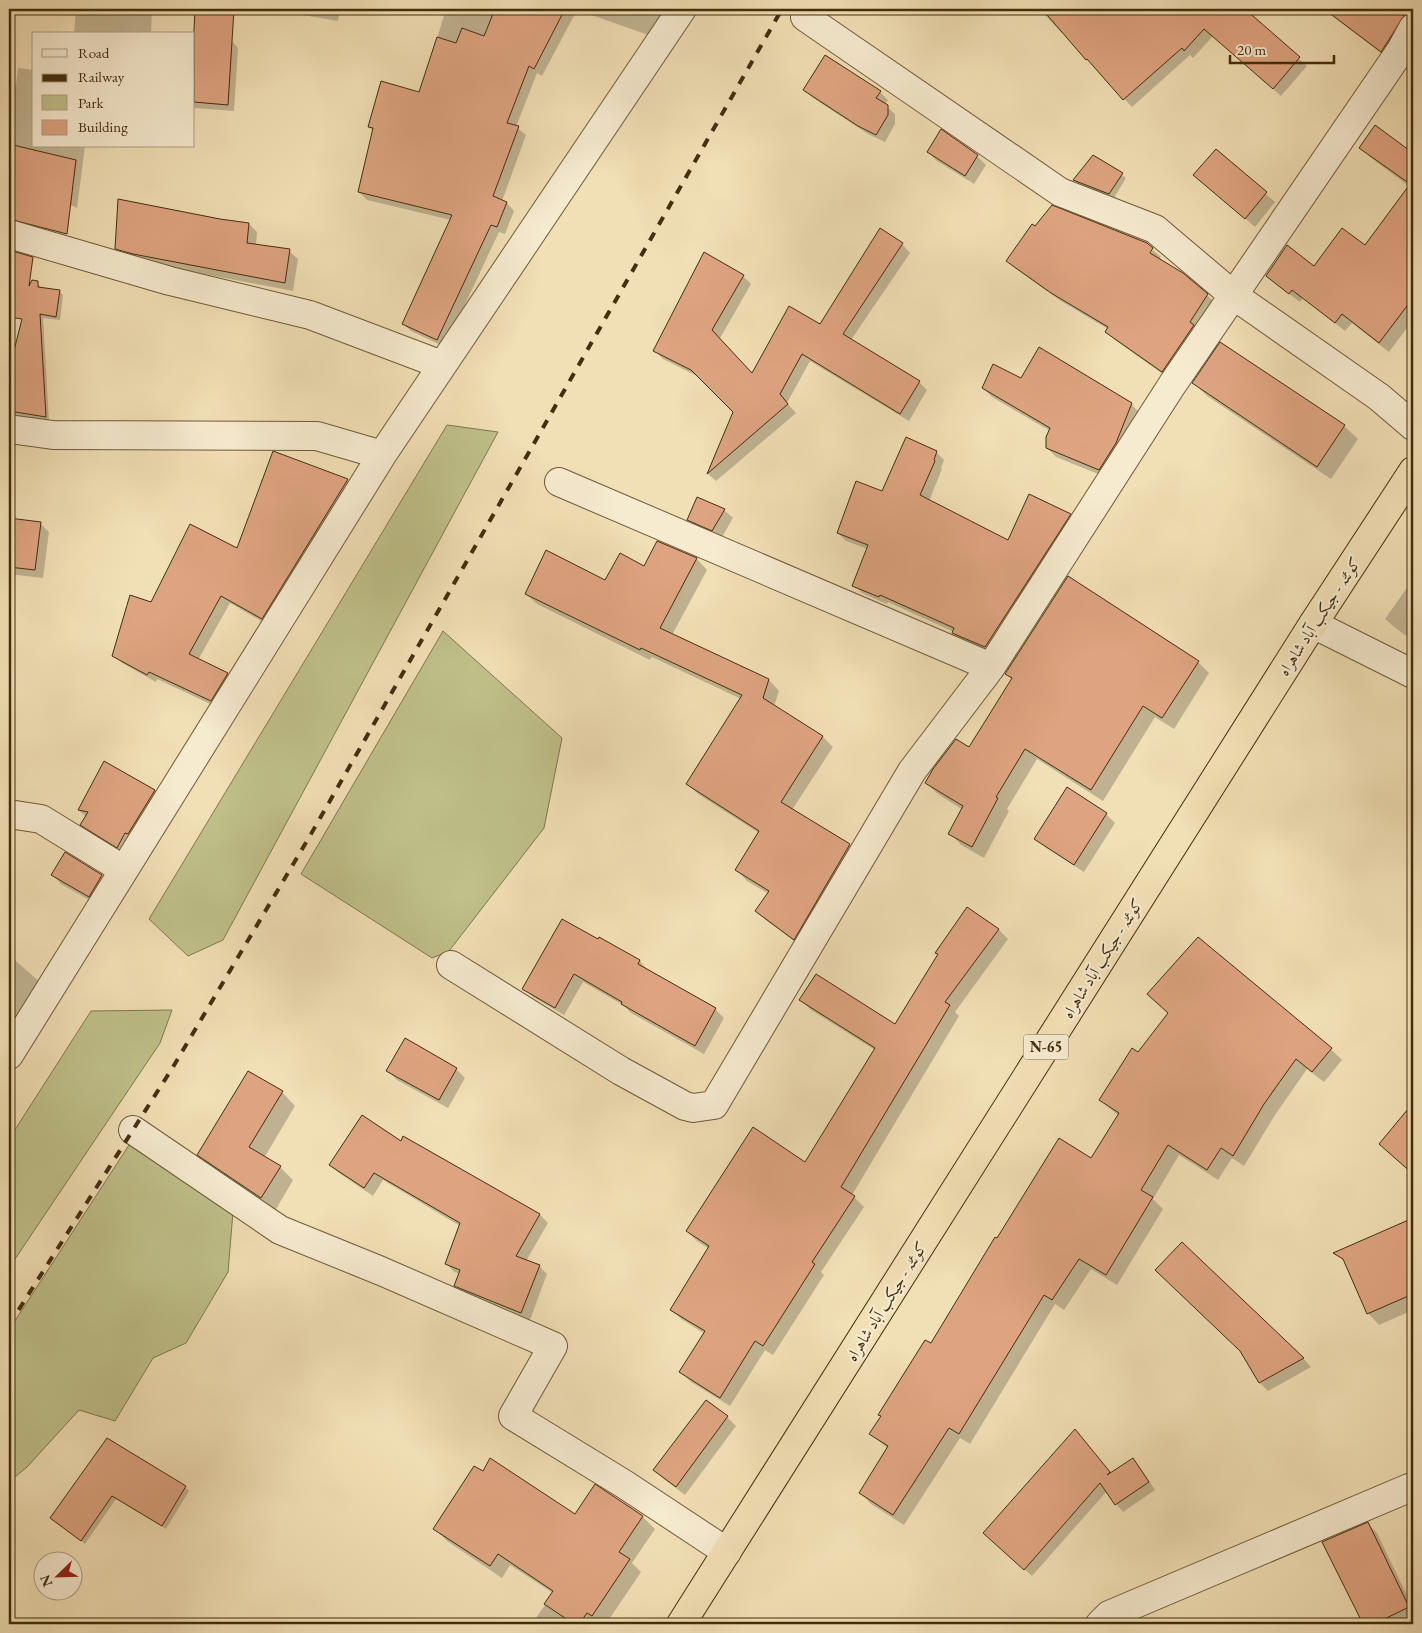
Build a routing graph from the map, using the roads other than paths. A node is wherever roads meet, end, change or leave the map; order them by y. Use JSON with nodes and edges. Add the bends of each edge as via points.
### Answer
{"nodes":[{"id":1,"x":682,"y":9,"type":"edge"},
{"id":2,"x":808,"y":9,"type":"edge"},
{"id":3,"x":1413,"y":28,"type":"edge"},
{"id":4,"x":9,"y":234,"type":"edge"},
{"id":5,"x":1233,"y":294,"type":"junction"},
{"id":6,"x":442,"y":365,"type":"junction"},
{"id":7,"x":1413,"y":426,"type":"edge"},
{"id":8,"x":9,"y":429,"type":"edge"},
{"id":9,"x":382,"y":455,"type":"junction"},
{"id":10,"x":1413,"y":471,"type":"edge"},
{"id":11,"x":559,"y":482,"type":"dead end"},
{"id":12,"x":1313,"y":624,"type":"junction"},
{"id":13,"x":991,"y":667,"type":"junction"},
{"id":14,"x":1413,"y":674,"type":"edge"},
{"id":15,"x":9,"y":814,"type":"edge"},
{"id":16,"x":124,"y":870,"type":"junction"},
{"id":17,"x":451,"y":965,"type":"dead end"},
{"id":18,"x":9,"y":1055,"type":"edge"},
{"id":19,"x":133,"y":1130,"type":"dead end"},
{"id":20,"x":1413,"y":1488,"type":"edge"},
{"id":21,"x":728,"y":1552,"type":"junction"},
{"id":22,"x":681,"y":1624,"type":"edge"},
{"id":23,"x":1100,"y":1624,"type":"edge"}],
"edges":[{"from":1,"to":6,"type":"street"},
{"from":2,"to":5,"type":"street","via":[[805,17],[1060,192],[1154,229]]},
{"from":3,"to":5,"type":"street","via":[[1402,50]]},
{"from":4,"to":6,"type":"street","via":[[170,281],[310,315]]},
{"from":5,"to":7,"type":"street","via":[[1379,397]]},
{"from":5,"to":13,"type":"street"},
{"from":6,"to":9,"type":"street"},
{"from":8,"to":9,"type":"street","via":[[53,434],[317,436]]},
{"from":9,"to":16,"type":"street"},
{"from":10,"to":12,"type":"highway","name":"کوئٹہ - جیکب آباد شاہراہ","number":"N-65"},
{"from":11,"to":13,"type":"street"},
{"from":12,"to":14,"type":"street"},
{"from":12,"to":21,"type":"highway","name":"کوئٹہ - جیکب آباد شاہراہ","number":"N-65"},
{"from":13,"to":17,"type":"street","via":[[912,771],[714,1105],[685,1106],[621,1071]]},
{"from":15,"to":16,"type":"street","via":[[41,818]]},
{"from":16,"to":18,"type":"street"},
{"from":19,"to":21,"type":"street","via":[[280,1230],[553,1346],[512,1416]]},
{"from":20,"to":23,"type":"street","via":[[1109,1615]]},
{"from":21,"to":22,"type":"highway","name":"کوئٹہ - جیکب آباد شاہراہ","number":"N-65"}]}
